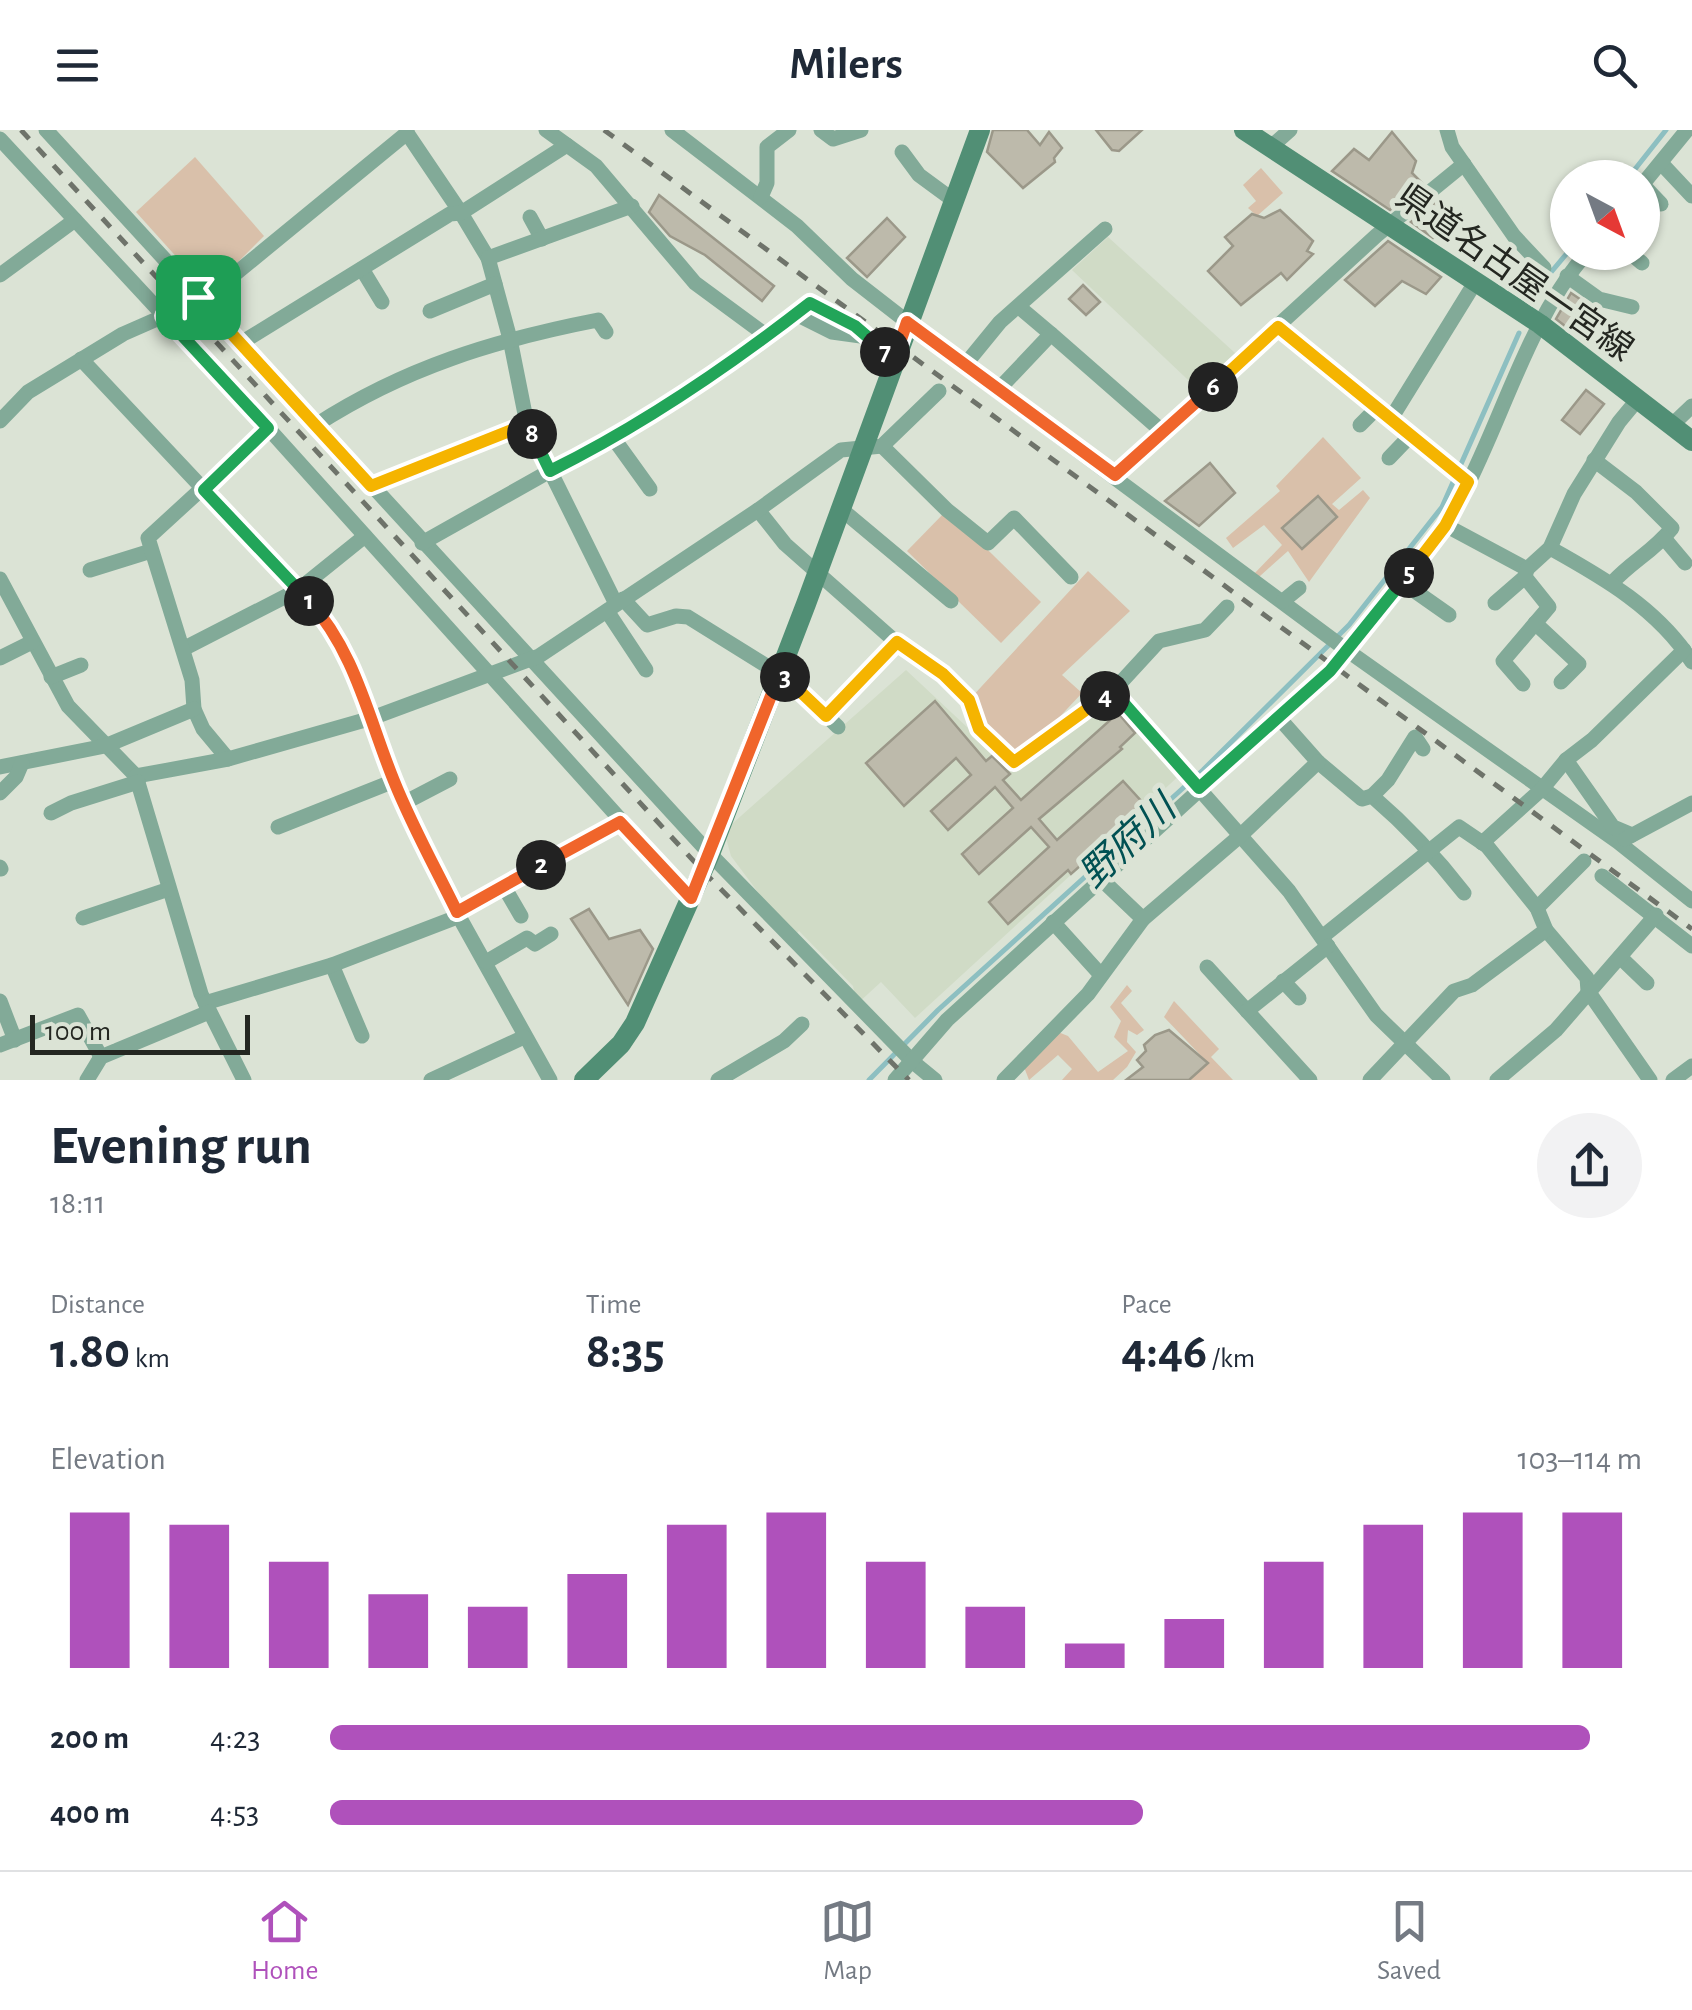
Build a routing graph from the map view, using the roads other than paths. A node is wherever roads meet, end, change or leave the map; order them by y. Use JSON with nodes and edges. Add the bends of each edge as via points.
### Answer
{"nodes":[{"id":1,"x":46,"y":130,"type":"edge"},
{"id":2,"x":546,"y":130,"type":"edge"},
{"id":3,"x":672,"y":130,"type":"edge"},
{"id":4,"x":790,"y":130,"type":"edge"},
{"id":5,"x":821,"y":130,"type":"edge"},
{"id":6,"x":861,"y":130,"type":"edge"},
{"id":7,"x":1244,"y":130,"type":"edge"},
{"id":8,"x":1290,"y":130,"type":"edge"},
{"id":9,"x":1447,"y":130,"type":"edge"},
{"id":10,"x":1686,"y":130,"type":"edge"},
{"id":11,"x":407,"y":132,"type":"edge"},
{"id":12,"x":978,"y":132,"type":"edge"},
{"id":13,"x":0,"y":139,"type":"edge"},
{"id":14,"x":567,"y":145,"type":"junction"},
{"id":15,"x":1271,"y":147,"type":"junction"},
{"id":16,"x":902,"y":152,"type":"dead end"},
{"id":17,"x":1661,"y":163,"type":"joint"},
{"id":18,"x":1464,"y":164,"type":"junction"},
{"id":19,"x":1692,"y":167,"type":"edge"},
{"id":20,"x":1678,"y":180,"type":"junction"},
{"id":21,"x":1692,"y":196,"type":"edge"},
{"id":22,"x":761,"y":197,"type":"junction"},
{"id":23,"x":952,"y":200,"type":"junction"},
{"id":24,"x":632,"y":206,"type":"junction"},
{"id":25,"x":461,"y":212,"type":"junction"},
{"id":26,"x":530,"y":218,"type":"dead end"},
{"id":27,"x":74,"y":220,"type":"junction"},
{"id":28,"x":1393,"y":225,"type":"junction"},
{"id":29,"x":1105,"y":228,"type":"dead end"},
{"id":30,"x":542,"y":238,"type":"junction"},
{"id":31,"x":488,"y":258,"type":"junction"},
{"id":32,"x":1544,"y":268,"type":"dead end"},
{"id":33,"x":362,"y":269,"type":"junction"},
{"id":34,"x":1572,"y":270,"type":"edge"},
{"id":35,"x":0,"y":276,"type":"edge"},
{"id":36,"x":1567,"y":276,"type":"junction"},
{"id":37,"x":1476,"y":281,"type":"junction"},
{"id":38,"x":495,"y":284,"type":"junction"},
{"id":39,"x":196,"y":294,"type":"junction"},
{"id":40,"x":382,"y":302,"type":"dead end"},
{"id":41,"x":1019,"y":307,"type":"junction"},
{"id":42,"x":1632,"y":307,"type":"dead end"},
{"id":43,"x":430,"y":311,"type":"dead end"},
{"id":44,"x":164,"y":316,"type":"junction"},
{"id":45,"x":907,"y":322,"type":"junction"},
{"id":46,"x":1540,"y":324,"type":"junction"},
{"id":47,"x":1278,"y":327,"type":"junction"},
{"id":48,"x":606,"y":332,"type":"dead end"},
{"id":49,"x":1051,"y":334,"type":"junction"},
{"id":50,"x":767,"y":336,"type":"junction"},
{"id":51,"x":510,"y":339,"type":"junction"},
{"id":52,"x":241,"y":343,"type":"junction"},
{"id":53,"x":80,"y":359,"type":"junction"},
{"id":54,"x":894,"y":360,"type":"junction"},
{"id":55,"x":964,"y":366,"type":"junction"},
{"id":56,"x":939,"y":390,"type":"dead end"},
{"id":57,"x":998,"y":390,"type":"junction"},
{"id":58,"x":1638,"y":399,"type":"junction"},
{"id":59,"x":1692,"y":406,"type":"edge"},
{"id":60,"x":1385,"y":412,"type":"junction"},
{"id":61,"x":0,"y":421,"type":"edge"},
{"id":62,"x":527,"y":424,"type":"junction"},
{"id":63,"x":1360,"y":424,"type":"dead end"},
{"id":64,"x":316,"y":425,"type":"junction"},
{"id":65,"x":1672,"y":426,"type":"junction"},
{"id":66,"x":268,"y":428,"type":"junction"},
{"id":67,"x":1163,"y":432,"type":"junction"},
{"id":68,"x":1412,"y":434,"type":"junction"},
{"id":69,"x":614,"y":440,"type":"junction"},
{"id":70,"x":1692,"y":441,"type":"edge"},
{"id":71,"x":872,"y":447,"type":"junction"},
{"id":72,"x":1389,"y":458,"type":"dead end"},
{"id":73,"x":1594,"y":460,"type":"junction"},
{"id":74,"x":550,"y":471,"type":"junction"},
{"id":75,"x":1115,"y":475,"type":"junction"},
{"id":76,"x":1462,"y":476,"type":"junction"},
{"id":77,"x":371,"y":486,"type":"junction"},
{"id":78,"x":650,"y":489,"type":"dead end"},
{"id":79,"x":204,"y":490,"type":"junction"},
{"id":80,"x":841,"y":509,"type":"junction"},
{"id":81,"x":758,"y":510,"type":"junction"},
{"id":82,"x":1445,"y":526,"type":"junction"},
{"id":83,"x":365,"y":536,"type":"junction"},
{"id":84,"x":1664,"y":538,"type":"junction"},
{"id":85,"x":422,"y":544,"type":"junction"},
{"id":86,"x":1550,"y":548,"type":"junction"},
{"id":87,"x":151,"y":552,"type":"junction"},
{"id":88,"x":1685,"y":563,"type":"dead end"},
{"id":89,"x":90,"y":570,"type":"dead end"},
{"id":90,"x":818,"y":573,"type":"junction"},
{"id":91,"x":1526,"y":573,"type":"junction"},
{"id":92,"x":1071,"y":576,"type":"dead end"},
{"id":93,"x":0,"y":579,"type":"edge"},
{"id":94,"x":1402,"y":582,"type":"junction"},
{"id":95,"x":1612,"y":583,"type":"junction"},
{"id":96,"x":1299,"y":588,"type":"dead end"},
{"id":97,"x":298,"y":590,"type":"junction"},
{"id":98,"x":950,"y":600,"type":"dead end"},
{"id":99,"x":1283,"y":602,"type":"junction"},
{"id":100,"x":1495,"y":603,"type":"dead end"},
{"id":101,"x":615,"y":605,"type":"junction"},
{"id":102,"x":1227,"y":607,"type":"dead end"},
{"id":103,"x":1449,"y":614,"type":"dead end"},
{"id":104,"x":1535,"y":623,"type":"junction"},
{"id":105,"x":32,"y":642,"type":"junction"},
{"id":106,"x":897,"y":642,"type":"junction"},
{"id":107,"x":1687,"y":646,"type":"edge"},
{"id":108,"x":183,"y":649,"type":"junction"},
{"id":109,"x":1346,"y":650,"type":"junction"},
{"id":110,"x":0,"y":658,"type":"edge"},
{"id":111,"x":531,"y":658,"type":"junction"},
{"id":112,"x":80,"y":664,"type":"dead end"},
{"id":113,"x":646,"y":670,"type":"dead end"},
{"id":114,"x":780,"y":673,"type":"junction"},
{"id":115,"x":488,"y":676,"type":"junction"},
{"id":116,"x":51,"y":677,"type":"junction"},
{"id":117,"x":1561,"y":682,"type":"dead end"},
{"id":118,"x":1524,"y":684,"type":"dead end"},
{"id":119,"x":1113,"y":691,"type":"junction"},
{"id":120,"x":194,"y":709,"type":"junction"},
{"id":121,"x":372,"y":718,"type":"junction"},
{"id":122,"x":1279,"y":718,"type":"junction"},
{"id":123,"x":105,"y":746,"type":"junction"},
{"id":124,"x":1423,"y":749,"type":"dead end"},
{"id":125,"x":228,"y":759,"type":"junction"},
{"id":126,"x":1566,"y":760,"type":"junction"},
{"id":127,"x":1318,"y":762,"type":"junction"},
{"id":128,"x":22,"y":763,"type":"junction"},
{"id":129,"x":0,"y":766,"type":"edge"},
{"id":130,"x":450,"y":778,"type":"dead end"},
{"id":131,"x":137,"y":779,"type":"junction"},
{"id":132,"x":394,"y":781,"type":"junction"},
{"id":133,"x":1194,"y":782,"type":"junction"},
{"id":134,"x":1542,"y":789,"type":"junction"},
{"id":135,"x":0,"y":794,"type":"edge"},
{"id":136,"x":1372,"y":796,"type":"junction"},
{"id":137,"x":404,"y":802,"type":"junction"},
{"id":138,"x":1692,"y":803,"type":"edge"},
{"id":139,"x":51,"y":813,"type":"dead end"},
{"id":140,"x":620,"y":822,"type":"junction"},
{"id":141,"x":278,"y":827,"type":"dead end"},
{"id":142,"x":1241,"y":835,"type":"junction"},
{"id":143,"x":1625,"y":838,"type":"junction"},
{"id":144,"x":1482,"y":843,"type":"junction"},
{"id":145,"x":1430,"y":850,"type":"junction"},
{"id":146,"x":710,"y":854,"type":"junction"},
{"id":147,"x":1584,"y":860,"type":"dead end"},
{"id":148,"x":1602,"y":876,"type":"dead end"},
{"id":149,"x":1101,"y":879,"type":"junction"},
{"id":150,"x":503,"y":885,"type":"junction"},
{"id":151,"x":169,"y":889,"type":"junction"},
{"id":152,"x":1689,"y":892,"type":"edge"},
{"id":153,"x":1464,"y":893,"type":"dead end"},
{"id":154,"x":691,"y":898,"type":"junction"},
{"id":155,"x":1537,"y":908,"type":"junction"},
{"id":156,"x":457,"y":912,"type":"junction"},
{"id":157,"x":1656,"y":915,"type":"junction"},
{"id":158,"x":522,"y":916,"type":"dead end"},
{"id":159,"x":83,"y":918,"type":"dead end"},
{"id":160,"x":1143,"y":919,"type":"junction"},
{"id":161,"x":1053,"y":922,"type":"junction"},
{"id":162,"x":1546,"y":930,"type":"junction"},
{"id":163,"x":551,"y":934,"type":"dead end"},
{"id":164,"x":1325,"y":942,"type":"junction"},
{"id":165,"x":1692,"y":946,"type":"edge"},
{"id":166,"x":1620,"y":957,"type":"junction"},
{"id":167,"x":486,"y":962,"type":"junction"},
{"id":168,"x":332,"y":964,"type":"junction"},
{"id":169,"x":1207,"y":967,"type":"dead end"},
{"id":170,"x":1100,"y":974,"type":"junction"},
{"id":171,"x":1283,"y":981,"type":"junction"},
{"id":172,"x":1647,"y":983,"type":"dead end"},
{"id":173,"x":1588,"y":991,"type":"junction"},
{"id":174,"x":1298,"y":998,"type":"dead end"},
{"id":175,"x":0,"y":1001,"type":"edge"},
{"id":176,"x":207,"y":1007,"type":"junction"},
{"id":177,"x":1247,"y":1012,"type":"junction"},
{"id":178,"x":802,"y":1024,"type":"dead end"},
{"id":179,"x":362,"y":1036,"type":"dead end"},
{"id":180,"x":524,"y":1037,"type":"junction"},
{"id":181,"x":1405,"y":1042,"type":"junction"},
{"id":182,"x":8,"y":1043,"type":"edge"},
{"id":183,"x":100,"y":1057,"type":"junction"},
{"id":184,"x":910,"y":1059,"type":"junction"},
{"id":185,"x":1692,"y":1066,"type":"edge"},
{"id":186,"x":459,"y":1075,"type":"edge"},
{"id":187,"x":87,"y":1080,"type":"edge"},
{"id":188,"x":242,"y":1080,"type":"edge"},
{"id":189,"x":431,"y":1080,"type":"edge"},
{"id":190,"x":550,"y":1080,"type":"edge"},
{"id":191,"x":584,"y":1080,"type":"edge"},
{"id":192,"x":718,"y":1080,"type":"edge"},
{"id":193,"x":895,"y":1080,"type":"edge"},
{"id":194,"x":936,"y":1080,"type":"edge"},
{"id":195,"x":1004,"y":1080,"type":"edge"},
{"id":196,"x":1310,"y":1080,"type":"edge"},
{"id":197,"x":1370,"y":1080,"type":"edge"},
{"id":198,"x":1444,"y":1080,"type":"edge"},
{"id":199,"x":1497,"y":1080,"type":"edge"},
{"id":200,"x":1650,"y":1080,"type":"edge"},
{"id":201,"x":1673,"y":1080,"type":"edge"}],
"edges":[{"from":1,"to":39,"type":"street"},
{"from":2,"to":14,"type":"street"},
{"from":3,"to":22,"type":"street"},
{"from":4,"to":22,"type":"street","via":[[767,148]]},
{"from":5,"to":6,"type":"street","via":[[834,139]]},
{"from":7,"to":15,"type":"main road","name":"県道名古屋一宮線"},
{"from":8,"to":15,"type":"street"},
{"from":9,"to":18,"type":"street"},
{"from":10,"to":17,"type":"street"},
{"from":11,"to":25,"type":"street"},
{"from":11,"to":39,"type":"street","via":[[229,279]]},
{"from":12,"to":23,"type":"main road"},
{"from":13,"to":27,"type":"street"},
{"from":14,"to":24,"type":"street"},
{"from":14,"to":25,"type":"street"},
{"from":15,"to":28,"type":"main road","name":"県道名古屋一宮線"},
{"from":16,"to":23,"type":"street"},
{"from":17,"to":20,"type":"street"},
{"from":18,"to":28,"type":"street"},
{"from":18,"to":32,"type":"street"},
{"from":19,"to":20,"type":"street"},
{"from":20,"to":21,"type":"street"},
{"from":22,"to":45,"type":"street"},
{"from":23,"to":45,"type":"main road"},
{"from":24,"to":30,"type":"street"},
{"from":24,"to":50,"type":"street","via":[[695,283]]},
{"from":25,"to":31,"type":"street"},
{"from":25,"to":33,"type":"street"},
{"from":26,"to":30,"type":"street"},
{"from":27,"to":35,"type":"street"},
{"from":27,"to":44,"type":"street"},
{"from":28,"to":37,"type":"main road","name":"県道名古屋一宮線"},
{"from":28,"to":47,"type":"street"},
{"from":29,"to":41,"type":"street"},
{"from":30,"to":31,"type":"street"},
{"from":31,"to":38,"type":"street"},
{"from":33,"to":40,"type":"street"},
{"from":33,"to":52,"type":"street"},
{"from":34,"to":36,"type":"street"},
{"from":36,"to":42,"type":"street","via":[[1599,298]]},
{"from":36,"to":46,"type":"street"},
{"from":37,"to":46,"type":"main road","name":"県道名古屋一宮線"},
{"from":37,"to":60,"type":"street"},
{"from":38,"to":43,"type":"street"},
{"from":38,"to":51,"type":"street"},
{"from":39,"to":44,"type":"street"},
{"from":39,"to":52,"type":"street"},
{"from":41,"to":49,"type":"street"},
{"from":41,"to":55,"type":"street"},
{"from":44,"to":53,"type":"street"},
{"from":44,"to":66,"type":"street"},
{"from":45,"to":54,"type":"main road"},
{"from":45,"to":55,"type":"street"},
{"from":46,"to":58,"type":"main road","name":"県道名古屋一宮線"},
{"from":46,"to":76,"type":"street"},
{"from":47,"to":60,"type":"street"},
{"from":47,"to":67,"type":"street"},
{"from":48,"to":51,"type":"street","via":[[598,320]]},
{"from":49,"to":57,"type":"street"},
{"from":49,"to":67,"type":"street"},
{"from":50,"to":54,"type":"street","via":[[796,314],[868,338]]},
{"from":50,"to":69,"type":"street"},
{"from":51,"to":62,"type":"street"},
{"from":51,"to":64,"type":"street","via":[[363,394]]},
{"from":52,"to":64,"type":"street"},
{"from":53,"to":61,"type":"street","via":[[28,392]]},
{"from":53,"to":79,"type":"street"},
{"from":54,"to":71,"type":"main road"},
{"from":55,"to":57,"type":"street"},
{"from":56,"to":71,"type":"street"},
{"from":57,"to":75,"type":"street"},
{"from":58,"to":65,"type":"main road","name":"県道名古屋一宮線"},
{"from":58,"to":73,"type":"street"},
{"from":59,"to":65,"type":"street"},
{"from":60,"to":63,"type":"street"},
{"from":60,"to":68,"type":"street"},
{"from":62,"to":74,"type":"street"},
{"from":62,"to":77,"type":"street"},
{"from":64,"to":77,"type":"street"},
{"from":65,"to":70,"type":"main road","name":"県道名古屋一宮線"},
{"from":66,"to":79,"type":"street"},
{"from":66,"to":83,"type":"street"},
{"from":67,"to":75,"type":"street"},
{"from":68,"to":72,"type":"street"},
{"from":68,"to":76,"type":"street"},
{"from":69,"to":74,"type":"street"},
{"from":69,"to":78,"type":"street"},
{"from":71,"to":80,"type":"main road"},
{"from":71,"to":81,"type":"street","via":[[841,450]]},
{"from":71,"to":92,"type":"street","via":[[988,544],[1014,518]]},
{"from":73,"to":84,"type":"street","via":[[1672,528]]},
{"from":73,"to":86,"type":"street"},
{"from":74,"to":85,"type":"street"},
{"from":74,"to":101,"type":"street"},
{"from":75,"to":99,"type":"street"},
{"from":76,"to":82,"type":"street"},
{"from":77,"to":85,"type":"street"},
{"from":79,"to":87,"type":"street","via":[[148,538]]},
{"from":79,"to":97,"type":"street"},
{"from":80,"to":90,"type":"main road"},
{"from":80,"to":98,"type":"street"},
{"from":81,"to":90,"type":"street"},
{"from":81,"to":101,"type":"street"},
{"from":82,"to":91,"type":"street"},
{"from":82,"to":94,"type":"street"},
{"from":83,"to":97,"type":"street"},
{"from":83,"to":115,"type":"street"},
{"from":84,"to":88,"type":"street"},
{"from":84,"to":95,"type":"street"},
{"from":85,"to":111,"type":"street"},
{"from":86,"to":91,"type":"street"},
{"from":86,"to":95,"type":"street"},
{"from":87,"to":89,"type":"street"},
{"from":87,"to":108,"type":"street"},
{"from":90,"to":106,"type":"street"},
{"from":90,"to":114,"type":"main road"},
{"from":91,"to":100,"type":"street"},
{"from":91,"to":104,"type":"street","via":[[1549,607]]},
{"from":93,"to":105,"type":"street"},
{"from":94,"to":103,"type":"street"},
{"from":94,"to":109,"type":"street"},
{"from":95,"to":107,"type":"street"},
{"from":96,"to":99,"type":"street"},
{"from":97,"to":108,"type":"street"},
{"from":97,"to":121,"type":"street","via":[[340,646]]},
{"from":99,"to":109,"type":"street"},
{"from":101,"to":111,"type":"street"},
{"from":101,"to":113,"type":"street"},
{"from":101,"to":114,"type":"street","via":[[647,625],[688,618]]},
{"from":102,"to":119,"type":"street","via":[[1205,630],[1159,641]]},
{"from":104,"to":117,"type":"street","via":[[1579,664]]},
{"from":104,"to":118,"type":"street","via":[[1503,660]]},
{"from":105,"to":110,"type":"street"},
{"from":105,"to":116,"type":"street"},
{"from":106,"to":114,"type":"street","via":[[832,721]]},
{"from":106,"to":119,"type":"street","via":[[969,700],[979,729],[1014,762]]},
{"from":107,"to":126,"type":"street"},
{"from":108,"to":120,"type":"street"},
{"from":109,"to":122,"type":"street"},
{"from":109,"to":134,"type":"street"},
{"from":111,"to":115,"type":"street"},
{"from":111,"to":146,"type":"street"},
{"from":112,"to":116,"type":"street"},
{"from":114,"to":146,"type":"main road"},
{"from":115,"to":121,"type":"street"},
{"from":115,"to":140,"type":"street"},
{"from":116,"to":123,"type":"street"},
{"from":119,"to":133,"type":"street"},
{"from":120,"to":123,"type":"street"},
{"from":120,"to":125,"type":"street"},
{"from":121,"to":125,"type":"street"},
{"from":121,"to":132,"type":"street"},
{"from":122,"to":127,"type":"street"},
{"from":122,"to":133,"type":"street"},
{"from":123,"to":128,"type":"street"},
{"from":123,"to":131,"type":"street"},
{"from":124,"to":136,"type":"street","via":[[1415,737]]},
{"from":125,"to":131,"type":"street"},
{"from":126,"to":134,"type":"street"},
{"from":126,"to":143,"type":"street"},
{"from":127,"to":136,"type":"street","via":[[1362,799]]},
{"from":127,"to":142,"type":"street"},
{"from":128,"to":129,"type":"street"},
{"from":128,"to":135,"type":"street"},
{"from":130,"to":137,"type":"street"},
{"from":131,"to":139,"type":"street"},
{"from":131,"to":151,"type":"street"},
{"from":132,"to":137,"type":"street"},
{"from":132,"to":141,"type":"street"},
{"from":133,"to":142,"type":"street"},
{"from":133,"to":149,"type":"street"},
{"from":134,"to":143,"type":"street"},
{"from":134,"to":144,"type":"street"},
{"from":136,"to":145,"type":"street"},
{"from":137,"to":156,"type":"street"},
{"from":138,"to":143,"type":"street"},
{"from":140,"to":150,"type":"street"},
{"from":140,"to":154,"type":"street"},
{"from":142,"to":160,"type":"street"},
{"from":142,"to":164,"type":"street"},
{"from":143,"to":152,"type":"street"},
{"from":144,"to":145,"type":"street","via":[[1459,828]]},
{"from":144,"to":155,"type":"street"},
{"from":145,"to":153,"type":"street"},
{"from":145,"to":164,"type":"street"},
{"from":146,"to":154,"type":"main road"},
{"from":146,"to":184,"type":"street"},
{"from":147,"to":155,"type":"street"},
{"from":148,"to":157,"type":"street"},
{"from":149,"to":160,"type":"street"},
{"from":149,"to":161,"type":"street"},
{"from":150,"to":156,"type":"street"},
{"from":150,"to":158,"type":"street"},
{"from":151,"to":159,"type":"street"},
{"from":151,"to":176,"type":"street"},
{"from":154,"to":191,"type":"main road","via":[[635,1023]]},
{"from":155,"to":162,"type":"street"},
{"from":156,"to":167,"type":"street"},
{"from":156,"to":168,"type":"street","via":[[452,920]]},
{"from":157,"to":165,"type":"street"},
{"from":157,"to":166,"type":"street"},
{"from":160,"to":170,"type":"street"},
{"from":161,"to":170,"type":"street"},
{"from":161,"to":184,"type":"street"},
{"from":162,"to":173,"type":"street","via":[[1587,978]]},
{"from":162,"to":181,"type":"street","via":[[1454,991]]},
{"from":163,"to":167,"type":"street","via":[[535,944],[527,938]]},
{"from":164,"to":171,"type":"street"},
{"from":164,"to":181,"type":"street","via":[[1376,1015]]},
{"from":166,"to":172,"type":"street"},
{"from":166,"to":173,"type":"street"},
{"from":167,"to":180,"type":"street"},
{"from":168,"to":176,"type":"street"},
{"from":168,"to":179,"type":"street"},
{"from":169,"to":177,"type":"street"},
{"from":170,"to":195,"type":"street"},
{"from":171,"to":174,"type":"street"},
{"from":171,"to":177,"type":"street"},
{"from":173,"to":199,"type":"street","via":[[1556,1030]]},
{"from":173,"to":200,"type":"street"},
{"from":175,"to":182,"type":"street"},
{"from":176,"to":183,"type":"street"},
{"from":176,"to":188,"type":"street"},
{"from":177,"to":196,"type":"street"},
{"from":178,"to":192,"type":"street"},
{"from":180,"to":186,"type":"street"},
{"from":180,"to":190,"type":"street"},
{"from":181,"to":197,"type":"street"},
{"from":181,"to":198,"type":"street"},
{"from":182,"to":183,"type":"street","via":[[78,1015]]},
{"from":183,"to":187,"type":"street"},
{"from":184,"to":193,"type":"street"},
{"from":184,"to":194,"type":"street"},
{"from":185,"to":201,"type":"street"},
{"from":186,"to":189,"type":"street"}]}
